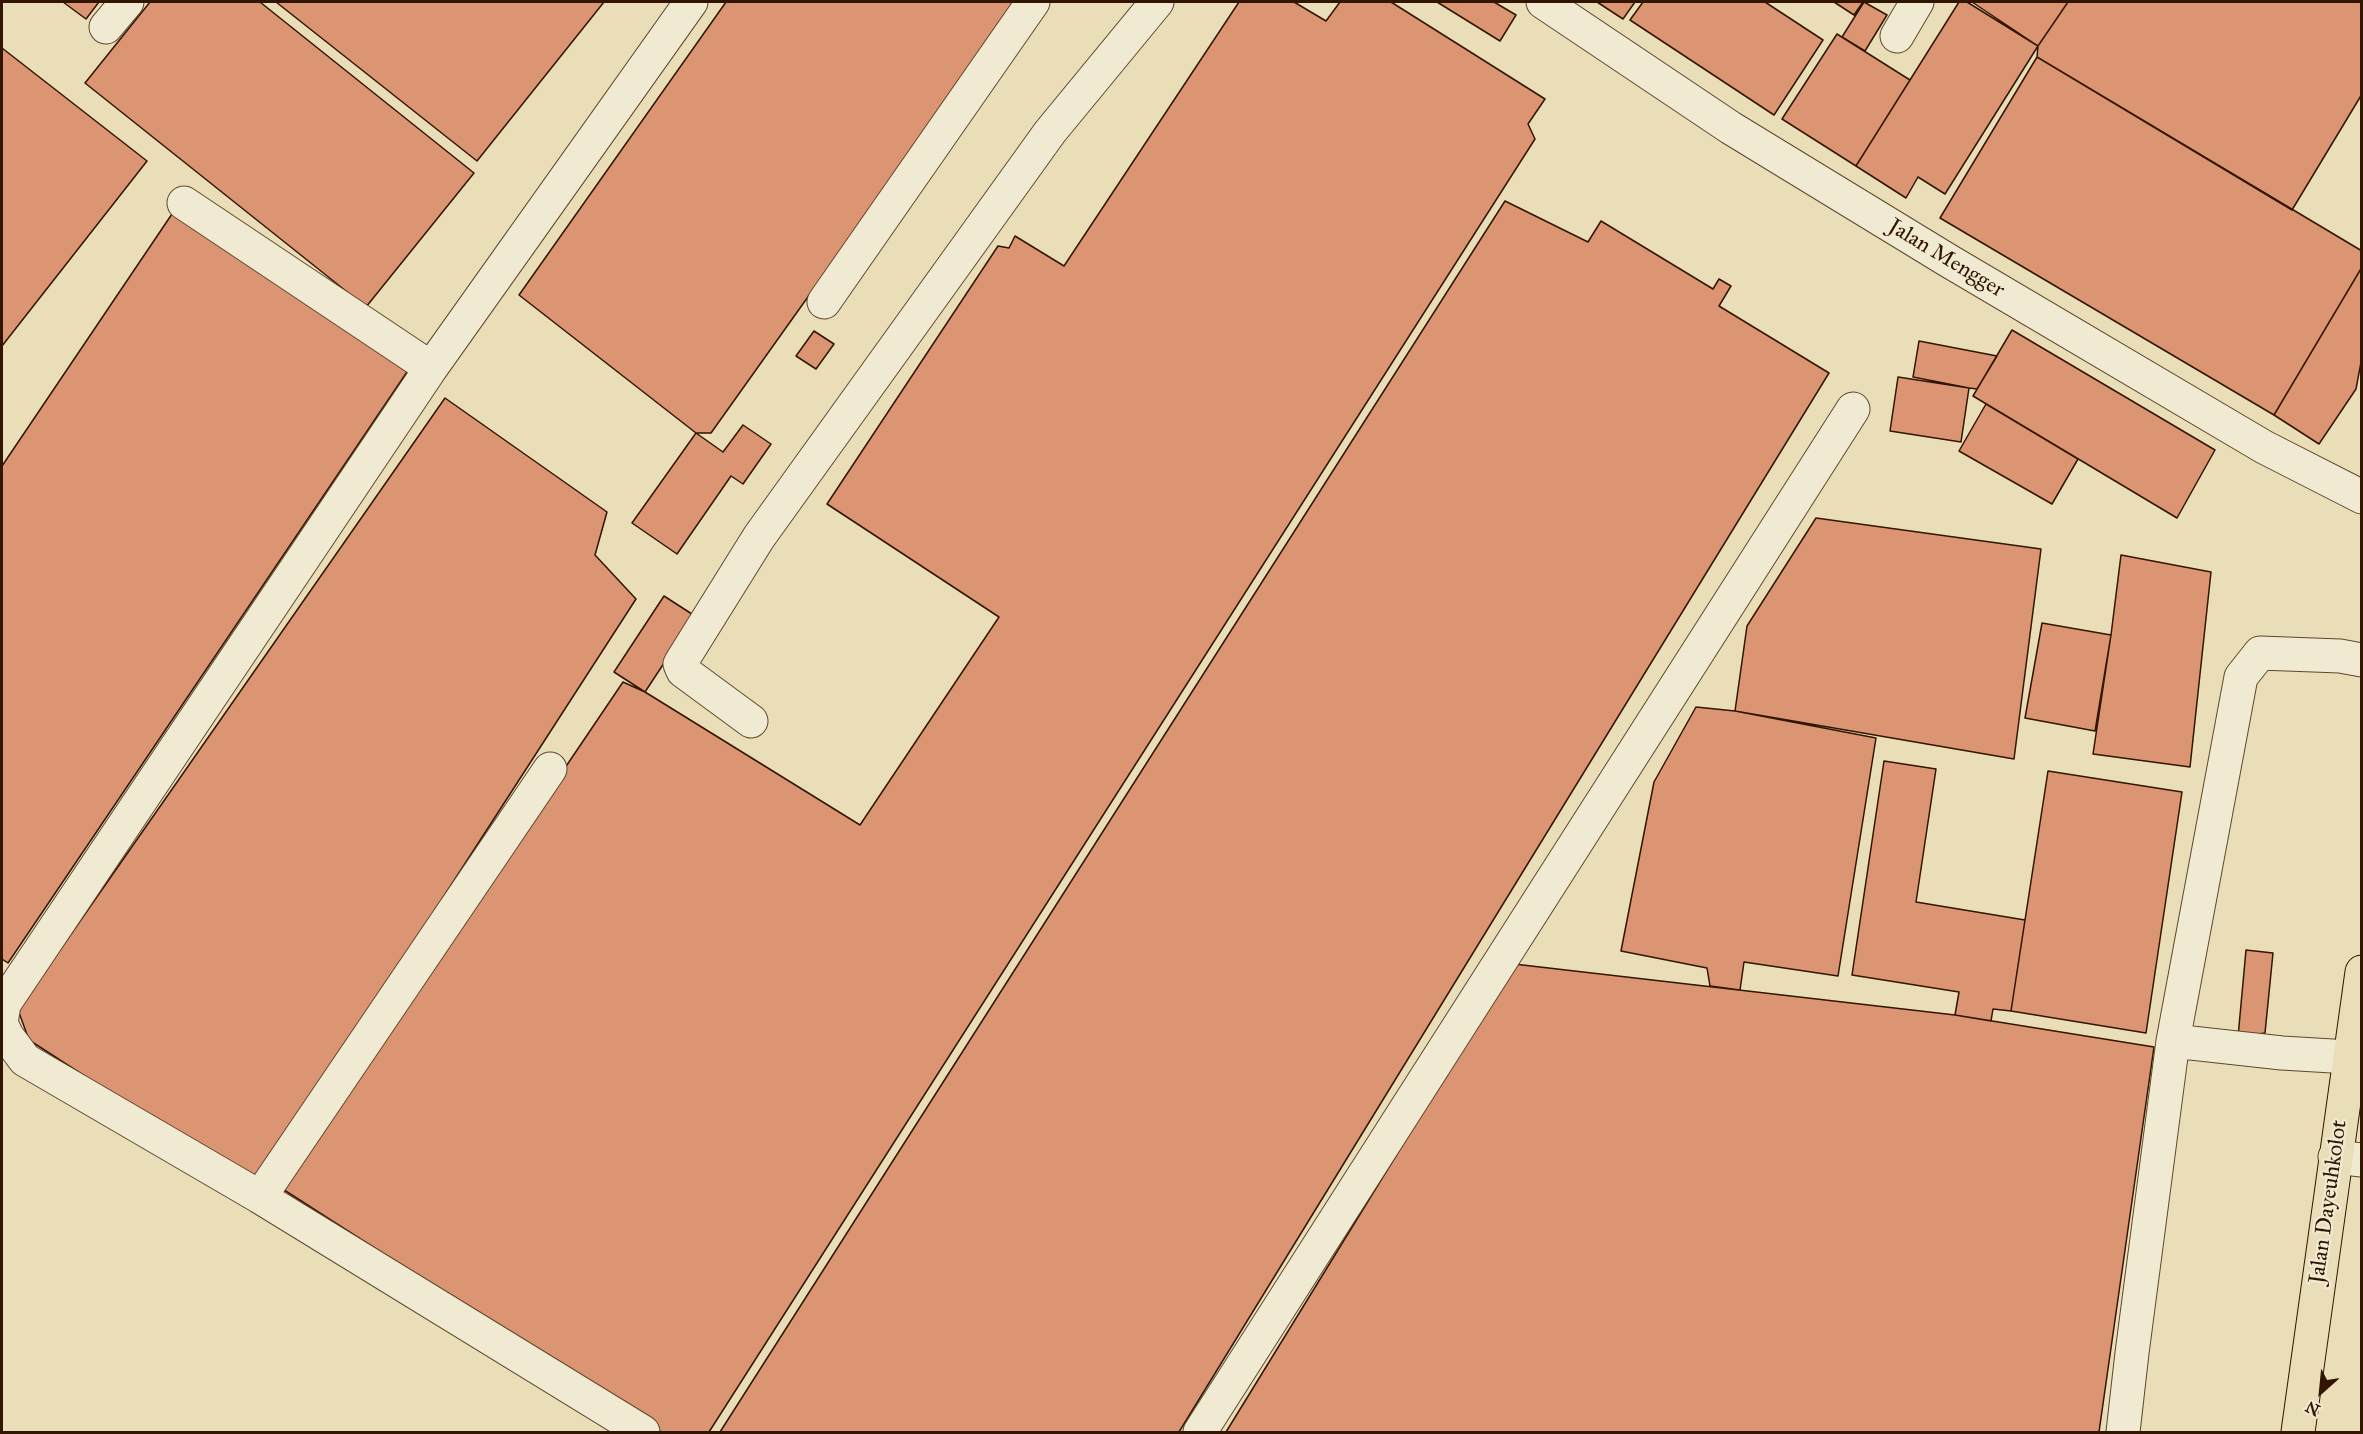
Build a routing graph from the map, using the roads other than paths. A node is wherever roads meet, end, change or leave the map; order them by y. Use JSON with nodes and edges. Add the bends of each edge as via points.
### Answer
{"nodes":[{"id":1,"x":128,"y":2,"type":"edge"},
{"id":2,"x":691,"y":2,"type":"edge"},
{"id":3,"x":1033,"y":2,"type":"edge"},
{"id":4,"x":1157,"y":2,"type":"edge"},
{"id":5,"x":1543,"y":2,"type":"edge"},
{"id":6,"x":1917,"y":2,"type":"edge"},
{"id":7,"x":106,"y":27,"type":"dead end"},
{"id":8,"x":1897,"y":36,"type":"dead end"},
{"id":9,"x":184,"y":203,"type":"dead end"},
{"id":10,"x":824,"y":302,"type":"dead end"},
{"id":11,"x":431,"y":368,"type":"junction"},
{"id":12,"x":1853,"y":409,"type":"dead end"},
{"id":13,"x":2361,"y":497,"type":"edge"},
{"id":14,"x":2361,"y":660,"type":"edge"},
{"id":15,"x":751,"y":721,"type":"dead end"},
{"id":16,"x":550,"y":769,"type":"dead end"},
{"id":17,"x":2361,"y":972,"type":"edge"},
{"id":18,"x":2,"y":1017,"type":"edge"},
{"id":19,"x":2,"y":1025,"type":"edge"},
{"id":20,"x":2173,"y":1041,"type":"junction"},
{"id":21,"x":2349,"y":1057,"type":"junction"},
{"id":22,"x":2348,"y":1159,"type":"edge"},
{"id":23,"x":260,"y":1197,"type":"junction"},
{"id":24,"x":643,"y":1432,"type":"edge"},
{"id":25,"x":1200,"y":1432,"type":"edge"},
{"id":26,"x":2123,"y":1432,"type":"edge"},
{"id":27,"x":2298,"y":1432,"type":"edge"}],
"edges":[{"from":1,"to":7,"type":"street"},
{"from":2,"to":11,"type":"street"},
{"from":3,"to":10,"type":"street"},
{"from":4,"to":15,"type":"street","via":[[1050,132],[759,537],[682,658],[683,671]]},
{"from":5,"to":13,"type":"street","name":"Jalan Mengger","via":[[1731,128],[1920,243],[2264,447]]},
{"from":6,"to":8,"type":"street"},
{"from":9,"to":11,"type":"street"},
{"from":11,"to":18,"type":"street","via":[[4,1004]]},
{"from":12,"to":25,"type":"street"},
{"from":14,"to":20,"type":"street","via":[[2260,653],[2241,677]]},
{"from":16,"to":23,"type":"street"},
{"from":17,"to":21,"type":"main road","name":"Jalan Dayeuhkolot"},
{"from":19,"to":23,"type":"street","via":[[25,1060]]},
{"from":20,"to":21,"type":"street"},
{"from":20,"to":26,"type":"street"},
{"from":21,"to":22,"type":"main road","name":"Jalan Dayeuhkolot"},
{"from":22,"to":27,"type":"main road","name":"Jalan Dayeuhkolot"},
{"from":23,"to":24,"type":"street"}]}
